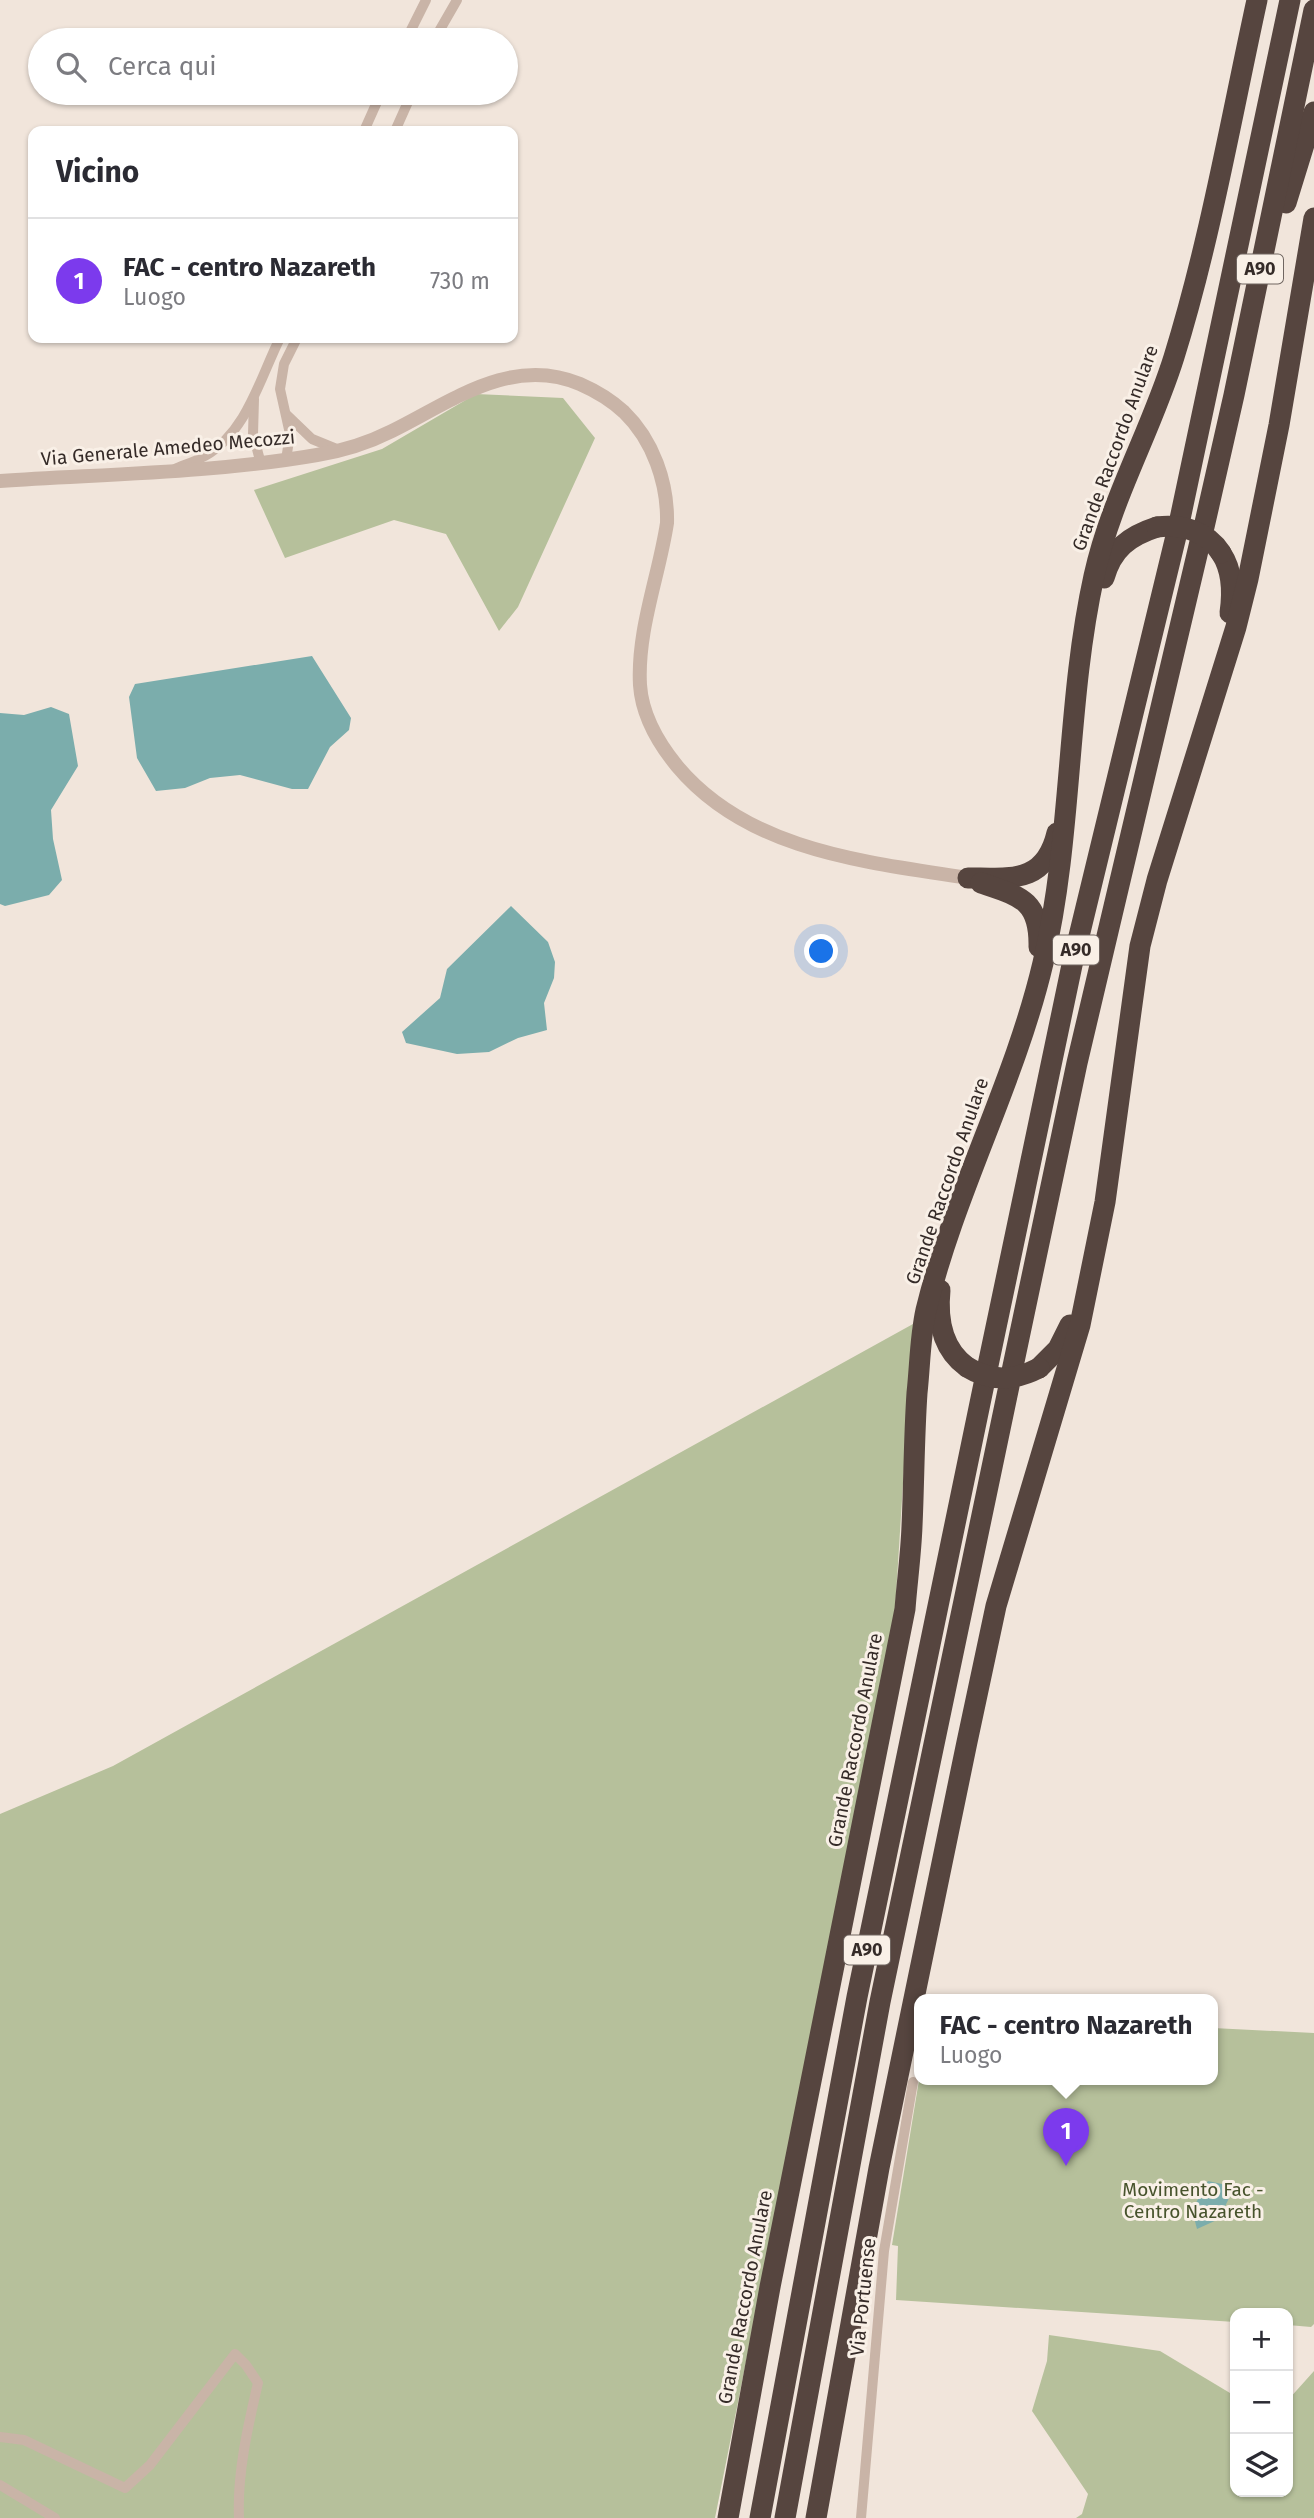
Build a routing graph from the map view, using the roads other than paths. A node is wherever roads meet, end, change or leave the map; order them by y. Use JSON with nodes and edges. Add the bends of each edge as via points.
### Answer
{"nodes":[{"id":1,"x":426,"y":0,"type":"edge"},
{"id":2,"x":457,"y":0,"type":"edge"},
{"id":3,"x":1257,"y":0,"type":"edge"},
{"id":4,"x":1275,"y":0,"type":"edge"},
{"id":5,"x":1290,"y":0,"type":"edge"},
{"id":6,"x":1314,"y":10,"type":"edge"},
{"id":7,"x":412,"y":28,"type":"edge"},
{"id":8,"x":441,"y":28,"type":"edge"},
{"id":9,"x":375,"y":105,"type":"edge"},
{"id":10,"x":407,"y":105,"type":"edge"},
{"id":11,"x":1314,"y":112,"type":"edge"},
{"id":12,"x":365,"y":126,"type":"edge"},
{"id":13,"x":397,"y":126,"type":"edge"},
{"id":14,"x":1252,"y":180,"type":"junction"},
{"id":15,"x":1314,"y":218,"type":"edge"},
{"id":16,"x":1249,"y":322,"type":"junction"},
{"id":17,"x":278,"y":343,"type":"edge"},
{"id":18,"x":295,"y":343,"type":"edge"},
{"id":19,"x":254,"y":399,"type":"junction"},
{"id":20,"x":285,"y":413,"type":"junction"},
{"id":21,"x":342,"y":451,"type":"junction"},
{"id":22,"x":286,"y":460,"type":"junction"},
{"id":23,"x":261,"y":464,"type":"junction"},
{"id":24,"x":173,"y":469,"type":"junction"},
{"id":25,"x":0,"y":481,"type":"edge"},
{"id":26,"x":1171,"y":526,"type":"junction"},
{"id":27,"x":1225,"y":660,"type":"junction"},
{"id":28,"x":1070,"y":744,"type":"junction"},
{"id":29,"x":968,"y":878,"type":"junction"},
{"id":30,"x":1031,"y":1011,"type":"junction"},
{"id":31,"x":953,"y":1223,"type":"junction"},
{"id":32,"x":1094,"y":1250,"type":"junction"},
{"id":33,"x":979,"y":1374,"type":"junction"},
{"id":34,"x":916,"y":1994,"type":"edge"},
{"id":35,"x":914,"y":2003,"type":"edge"},
{"id":36,"x":913,"y":2082,"type":"dead end"},
{"id":37,"x":0,"y":2437,"type":"edge"},
{"id":38,"x":0,"y":2485,"type":"edge"},
{"id":39,"x":55,"y":2518,"type":"edge"},
{"id":40,"x":239,"y":2518,"type":"edge"},
{"id":41,"x":728,"y":2518,"type":"edge"},
{"id":42,"x":760,"y":2518,"type":"edge"},
{"id":43,"x":785,"y":2518,"type":"edge"},
{"id":44,"x":816,"y":2518,"type":"edge"},
{"id":45,"x":860,"y":2518,"type":"edge"}],
"edges":[{"from":1,"to":7,"type":"street"},
{"from":2,"to":8,"type":"street"},
{"from":3,"to":28,"type":"highway","name":"Grande Raccordo Anulare","via":[[1173,359],[1095,572]]},
{"from":4,"to":14,"type":"highway","via":[[1252,125]]},
{"from":5,"to":14,"type":"highway","number":"A90"},
{"from":6,"to":16,"type":"highway","number":"A90"},
{"from":9,"to":12,"type":"street"},
{"from":10,"to":13,"type":"street"},
{"from":11,"to":16,"type":"highway"},
{"from":14,"to":26,"type":"highway","number":"A90"},
{"from":15,"to":27,"type":"highway","via":[[1248,579]]},
{"from":16,"to":43,"type":"highway","number":"A90","via":[[1080,1050],[1010,1378],[880,2002]]},
{"from":17,"to":19,"type":"street"},
{"from":18,"to":20,"type":"street","via":[[280,389]]},
{"from":19,"to":23,"type":"street","via":[[253,434]]},
{"from":19,"to":24,"type":"street","via":[[226,440],[205,456]]},
{"from":20,"to":21,"type":"street","via":[[312,439]]},
{"from":20,"to":22,"type":"street","via":[[290,434]]},
{"from":21,"to":22,"type":"street","name":"Via Generale Amedeo Mecozzi"},
{"from":21,"to":29,"type":"street","name":"Via Generale Amedeo Mecozzi","via":[[506,377],[561,378],[609,400],[642,434],[664,490],[664,541],[640,651],[640,689],[657,737],[671,759],[713,800],[771,835],[886,865]]},
{"from":22,"to":23,"type":"street","name":"Via Generale Amedeo Mecozzi"},
{"from":23,"to":24,"type":"street","name":"Via Generale Amedeo Mecozzi"},
{"from":24,"to":25,"type":"street","name":"Via Generale Amedeo Mecozzi"},
{"from":26,"to":27,"type":"highway","bridge":true,"via":[[1208,539],[1228,566],[1231,605]]},
{"from":26,"to":30,"type":"highway","via":[[1129,538],[1105,574],[1093,633],[1060,911]]},
{"from":26,"to":33,"type":"highway","number":"A90"},
{"from":27,"to":32,"type":"highway","via":[[1140,946],[1109,1175]]},
{"from":28,"to":29,"type":"highway","via":[[1058,832],[1047,860],[1024,876]]},
{"from":28,"to":30,"type":"highway","name":"Grande Raccordo Anulare","via":[[1062,861]]},
{"from":29,"to":30,"type":"highway","via":[[1020,899],[1035,914],[1039,946]]},
{"from":30,"to":31,"type":"highway","name":"Grande Raccordo Anulare"},
{"from":31,"to":33,"type":"highway","via":[[941,1282],[943,1334],[949,1349]]},
{"from":31,"to":41,"type":"highway","name":"Grande Raccordo Anulare","via":[[921,1341],[905,1609],[769,2287]]},
{"from":32,"to":33,"type":"highway","bridge":true,"via":[[1065,1338],[1051,1357],[1039,1368],[1013,1378]]},
{"from":32,"to":34,"type":"highway","via":[[1080,1325],[996,1606]]},
{"from":33,"to":42,"type":"highway","number":"A90"},
{"from":35,"to":44,"type":"highway"},
{"from":36,"to":45,"type":"street","name":"Via Portuense","via":[[884,2251]]},
{"from":37,"to":40,"type":"street","via":[[24,2440],[125,2488],[150,2465],[235,2354],[258,2383],[248,2425]]},
{"from":38,"to":39,"type":"street"}]}
